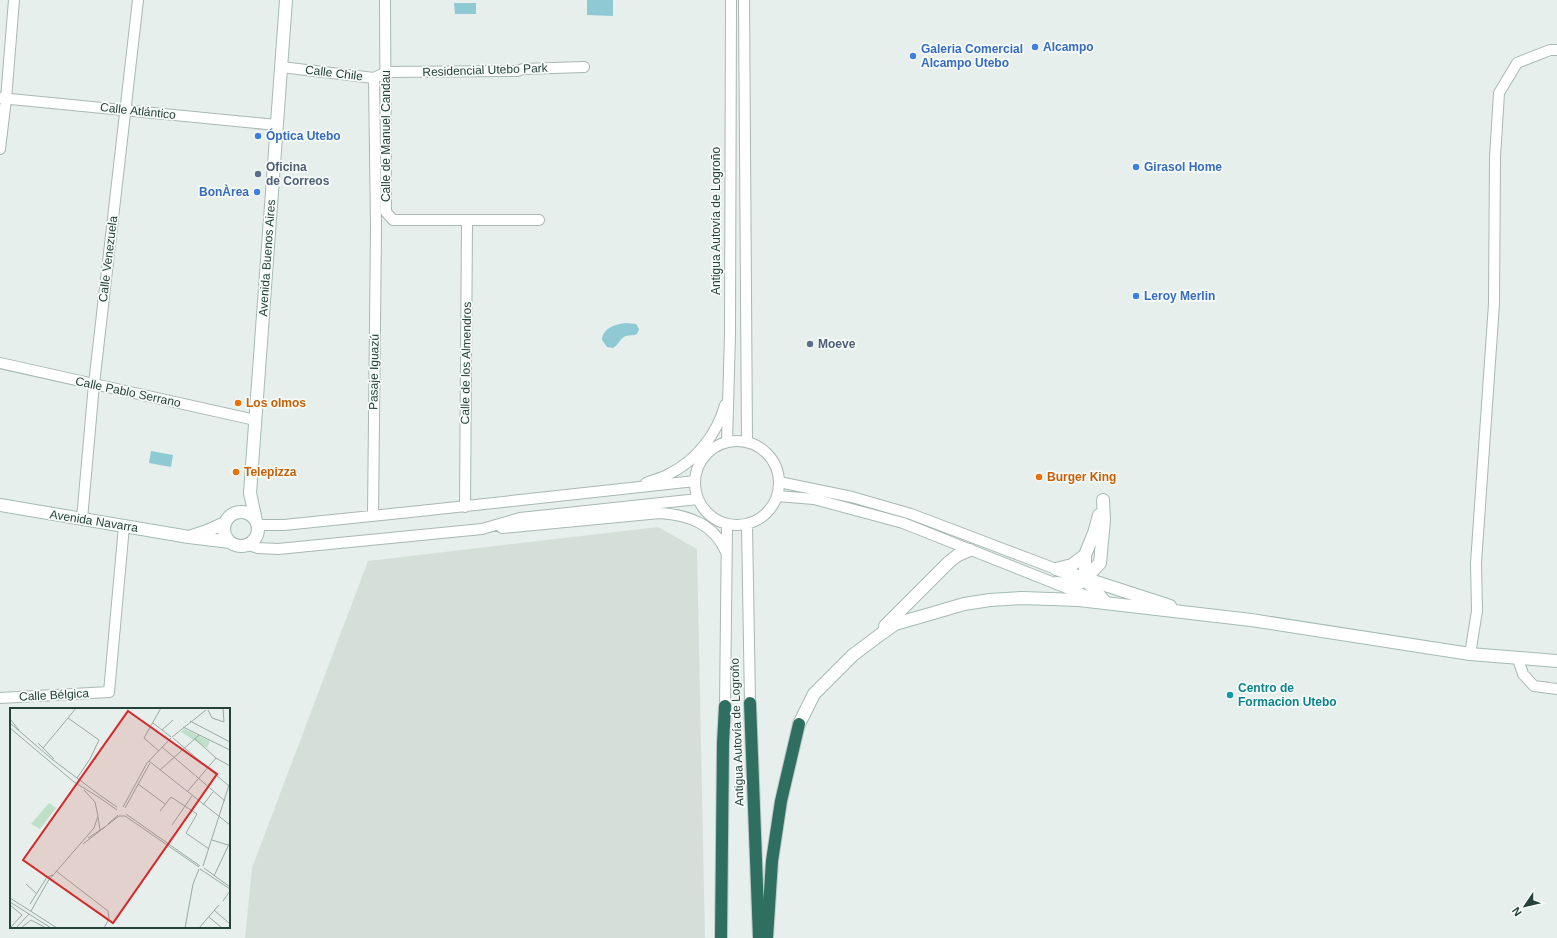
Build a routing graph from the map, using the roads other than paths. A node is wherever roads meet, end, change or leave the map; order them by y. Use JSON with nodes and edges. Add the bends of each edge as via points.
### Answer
{"nodes":[{"id":1,"x":14,"y":0,"type":"edge"},
{"id":2,"x":138,"y":0,"type":"edge"},
{"id":3,"x":286,"y":0,"type":"edge"},
{"id":4,"x":385,"y":0,"type":"edge"},
{"id":5,"x":731,"y":0,"type":"edge"},
{"id":6,"x":744,"y":0,"type":"edge"},
{"id":7,"x":1557,"y":50,"type":"edge"},
{"id":8,"x":281,"y":67,"type":"junction"},
{"id":9,"x":584,"y":67,"type":"dead end"},
{"id":10,"x":386,"y":72,"type":"junction"},
{"id":11,"x":374,"y":78,"type":"junction"},
{"id":12,"x":3,"y":98,"type":"edge"},
{"id":13,"x":126,"y":110,"type":"junction"},
{"id":14,"x":276,"y":126,"type":"junction"},
{"id":15,"x":0,"y":149,"type":"edge"},
{"id":16,"x":468,"y":220,"type":"junction"},
{"id":17,"x":539,"y":220,"type":"dead end"},
{"id":18,"x":0,"y":363,"type":"edge"},
{"id":19,"x":94,"y":384,"type":"junction"},
{"id":20,"x":728,"y":392,"type":"junction"},
{"id":21,"x":255,"y":420,"type":"junction"},
{"id":22,"x":727,"y":442,"type":"junction"},
{"id":23,"x":747,"y":442,"type":"junction"},
{"id":24,"x":695,"y":481,"type":"junction"},
{"id":25,"x":779,"y":482,"type":"junction"},
{"id":26,"x":627,"y":489,"type":"junction"},
{"id":27,"x":250,"y":492,"type":"junction"},
{"id":28,"x":777,"y":496,"type":"junction"},
{"id":29,"x":698,"y":499,"type":"junction"},
{"id":30,"x":0,"y":505,"type":"edge"},
{"id":31,"x":465,"y":507,"type":"junction"},
{"id":32,"x":237,"y":513,"type":"junction"},
{"id":33,"x":373,"y":516,"type":"junction"},
{"id":34,"x":82,"y":519,"type":"junction"},
{"id":35,"x":226,"y":522,"type":"junction"},
{"id":36,"x":257,"y":523,"type":"junction"},
{"id":37,"x":726,"y":524,"type":"junction"},
{"id":38,"x":747,"y":525,"type":"junction"},
{"id":39,"x":124,"y":526,"type":"junction"},
{"id":40,"x":482,"y":529,"type":"junction"},
{"id":41,"x":189,"y":537,"type":"junction"},
{"id":42,"x":230,"y":542,"type":"junction"},
{"id":43,"x":249,"y":545,"type":"junction"},
{"id":44,"x":970,"y":550,"type":"junction"},
{"id":45,"x":726,"y":552,"type":"junction"},
{"id":46,"x":1085,"y":555,"type":"junction"},
{"id":47,"x":1100,"y":563,"type":"junction"},
{"id":48,"x":1056,"y":569,"type":"junction"},
{"id":49,"x":1085,"y":579,"type":"junction"},
{"id":50,"x":1057,"y":583,"type":"junction"},
{"id":51,"x":1113,"y":587,"type":"junction"},
{"id":52,"x":1106,"y":603,"type":"junction"},
{"id":53,"x":1194,"y":614,"type":"junction"},
{"id":54,"x":870,"y":641,"type":"junction"},
{"id":55,"x":1470,"y":654,"type":"junction"},
{"id":56,"x":1518,"y":659,"type":"junction"},
{"id":57,"x":1557,"y":662,"type":"edge"},
{"id":58,"x":1557,"y":689,"type":"edge"},
{"id":59,"x":0,"y":698,"type":"edge"},
{"id":60,"x":750,"y":703,"type":"joint"},
{"id":61,"x":725,"y":706,"type":"joint"},
{"id":62,"x":799,"y":724,"type":"joint"},
{"id":63,"x":721,"y":938,"type":"edge"},
{"id":64,"x":759,"y":938,"type":"edge"},
{"id":65,"x":767,"y":938,"type":"edge"}],
"edges":[{"from":1,"to":12,"type":"street"},
{"from":2,"to":13,"type":"street","name":"Calle Venezuela"},
{"from":3,"to":8,"type":"street","name":"Avenida Buenos Aires"},
{"from":4,"to":10,"type":"street","name":"Calle de Manuel Candau"},
{"from":5,"to":20,"type":"street","name":"Antigua Autovía de Logroño"},
{"from":6,"to":23,"type":"street"},
{"from":7,"to":55,"type":"street","via":[[1550,50],[1518,63],[1499,93],[1495,157],[1494,304],[1476,564],[1477,611]]},
{"from":8,"to":11,"type":"street","name":"Calle Chile"},
{"from":8,"to":14,"type":"street","name":"Avenida Buenos Aires"},
{"from":9,"to":10,"type":"street","name":"Residencial Utebo Park","via":[[517,71]]},
{"from":10,"to":11,"type":"street","name":"Calle Chile"},
{"from":10,"to":16,"type":"street","name":"Calle de Manuel Candau","via":[[386,212],[393,220]]},
{"from":11,"to":33,"type":"street","name":"Pasaje Iguazú","via":[[376,228]]},
{"from":12,"to":13,"type":"street","name":"Calle Atlántico"},
{"from":12,"to":15,"type":"street"},
{"from":13,"to":14,"type":"street","name":"Calle Atlántico"},
{"from":13,"to":19,"type":"street","name":"Calle Venezuela"},
{"from":14,"to":21,"type":"street","name":"Avenida Buenos Aires"},
{"from":16,"to":17,"type":"street","name":"Calle de Manuel Candau"},
{"from":16,"to":31,"type":"street","name":"Calle de los Almendros"},
{"from":18,"to":19,"type":"street","name":"Calle Pablo Serrano"},
{"from":19,"to":21,"type":"street","name":"Calle Pablo Serrano"},
{"from":19,"to":34,"type":"street","name":"Calle Venezuela"},
{"from":20,"to":22,"type":"street","name":"Antigua Autovía de Logroño"},
{"from":20,"to":26,"type":"street","via":[[715,430],[701,450],[669,474]]},
{"from":21,"to":27,"type":"street","name":"Avenida Buenos Aires"},
{"from":22,"to":23,"type":"street"},
{"from":22,"to":24,"type":"street","via":[[709,451],[700,461]]},
{"from":23,"to":25,"type":"street","via":[[760,448],[770,457]]},
{"from":24,"to":26,"type":"street"},
{"from":24,"to":29,"type":"street","via":[[694,488]]},
{"from":25,"to":28,"type":"street"},
{"from":25,"to":48,"type":"street","via":[[852,497],[911,514]]},
{"from":26,"to":31,"type":"street"},
{"from":27,"to":32,"type":"street","name":"Avenida Buenos Aires"},
{"from":27,"to":36,"type":"street","name":"Avenida Buenos Aires"},
{"from":28,"to":38,"type":"street","via":[[771,509],[760,519]]},
{"from":28,"to":44,"type":"street","via":[[814,499],[903,523]]},
{"from":29,"to":37,"type":"street","via":[[707,514]]},
{"from":29,"to":40,"type":"street","via":[[520,518]]},
{"from":30,"to":34,"type":"street","name":"Avenida Navarra"},
{"from":31,"to":33,"type":"street"},
{"from":32,"to":35,"type":"street","via":[[230,516]]},
{"from":32,"to":36,"type":"street","via":[[246,513],[254,517]]},
{"from":33,"to":36,"type":"street","via":[[284,525]]},
{"from":34,"to":39,"type":"street","name":"Avenida Navarra"},
{"from":35,"to":41,"type":"street","name":"Avenida Navarra"},
{"from":35,"to":42,"type":"street","via":[[224,531]]},
{"from":36,"to":43,"type":"street","via":[[257,537]]},
{"from":37,"to":38,"type":"street"},
{"from":37,"to":45,"type":"street","name":"Antigua Autovía de Logroño"},
{"from":38,"to":60,"type":"street","name":"Antigua Autovía de Logroño"},
{"from":39,"to":41,"type":"street","name":"Avenida Navarra"},
{"from":39,"to":59,"type":"street","name":"Calle Bélgica","via":[[109,692]]},
{"from":40,"to":43,"type":"street","via":[[274,549]]},
{"from":40,"to":45,"type":"street","via":[[660,513],[678,514],[714,532]]},
{"from":41,"to":42,"type":"street","name":"Avenida Navarra"},
{"from":42,"to":43,"type":"street","via":[[241,547]]},
{"from":44,"to":50,"type":"street"},
{"from":44,"to":54,"type":"street","via":[[948,562]]},
{"from":45,"to":61,"type":"street","name":"Antigua Autovía de Logroño"},
{"from":46,"to":47,"type":"street","via":[[1103,500]]},
{"from":46,"to":48,"type":"street","via":[[1072,564]]},
{"from":46,"to":49,"type":"street"},
{"from":47,"to":49,"type":"street"},
{"from":47,"to":51,"type":"street","via":[[1103,573]]},
{"from":48,"to":49,"type":"street"},
{"from":49,"to":50,"type":"street","via":[[1076,585]]},
{"from":49,"to":51,"type":"street"},
{"from":49,"to":52,"type":"street"},
{"from":50,"to":52,"type":"street"},
{"from":51,"to":53,"type":"street"},
{"from":52,"to":53,"type":"street"},
{"from":52,"to":54,"type":"street","via":[[1022,598],[964,604],[895,624]]},
{"from":53,"to":55,"type":"street","via":[[1258,621]]},
{"from":54,"to":62,"type":"street","via":[[814,694]]},
{"from":55,"to":56,"type":"street"},
{"from":56,"to":57,"type":"street"},
{"from":56,"to":58,"type":"street","via":[[1523,674],[1534,686]]},
{"from":60,"to":64,"type":"highway","name":"Antigua Autovía de Logroño"},
{"from":61,"to":63,"type":"highway","name":"Antigua Autovía de Logroño"},
{"from":62,"to":65,"type":"highway","via":[[781,800],[772,861]]}]}
